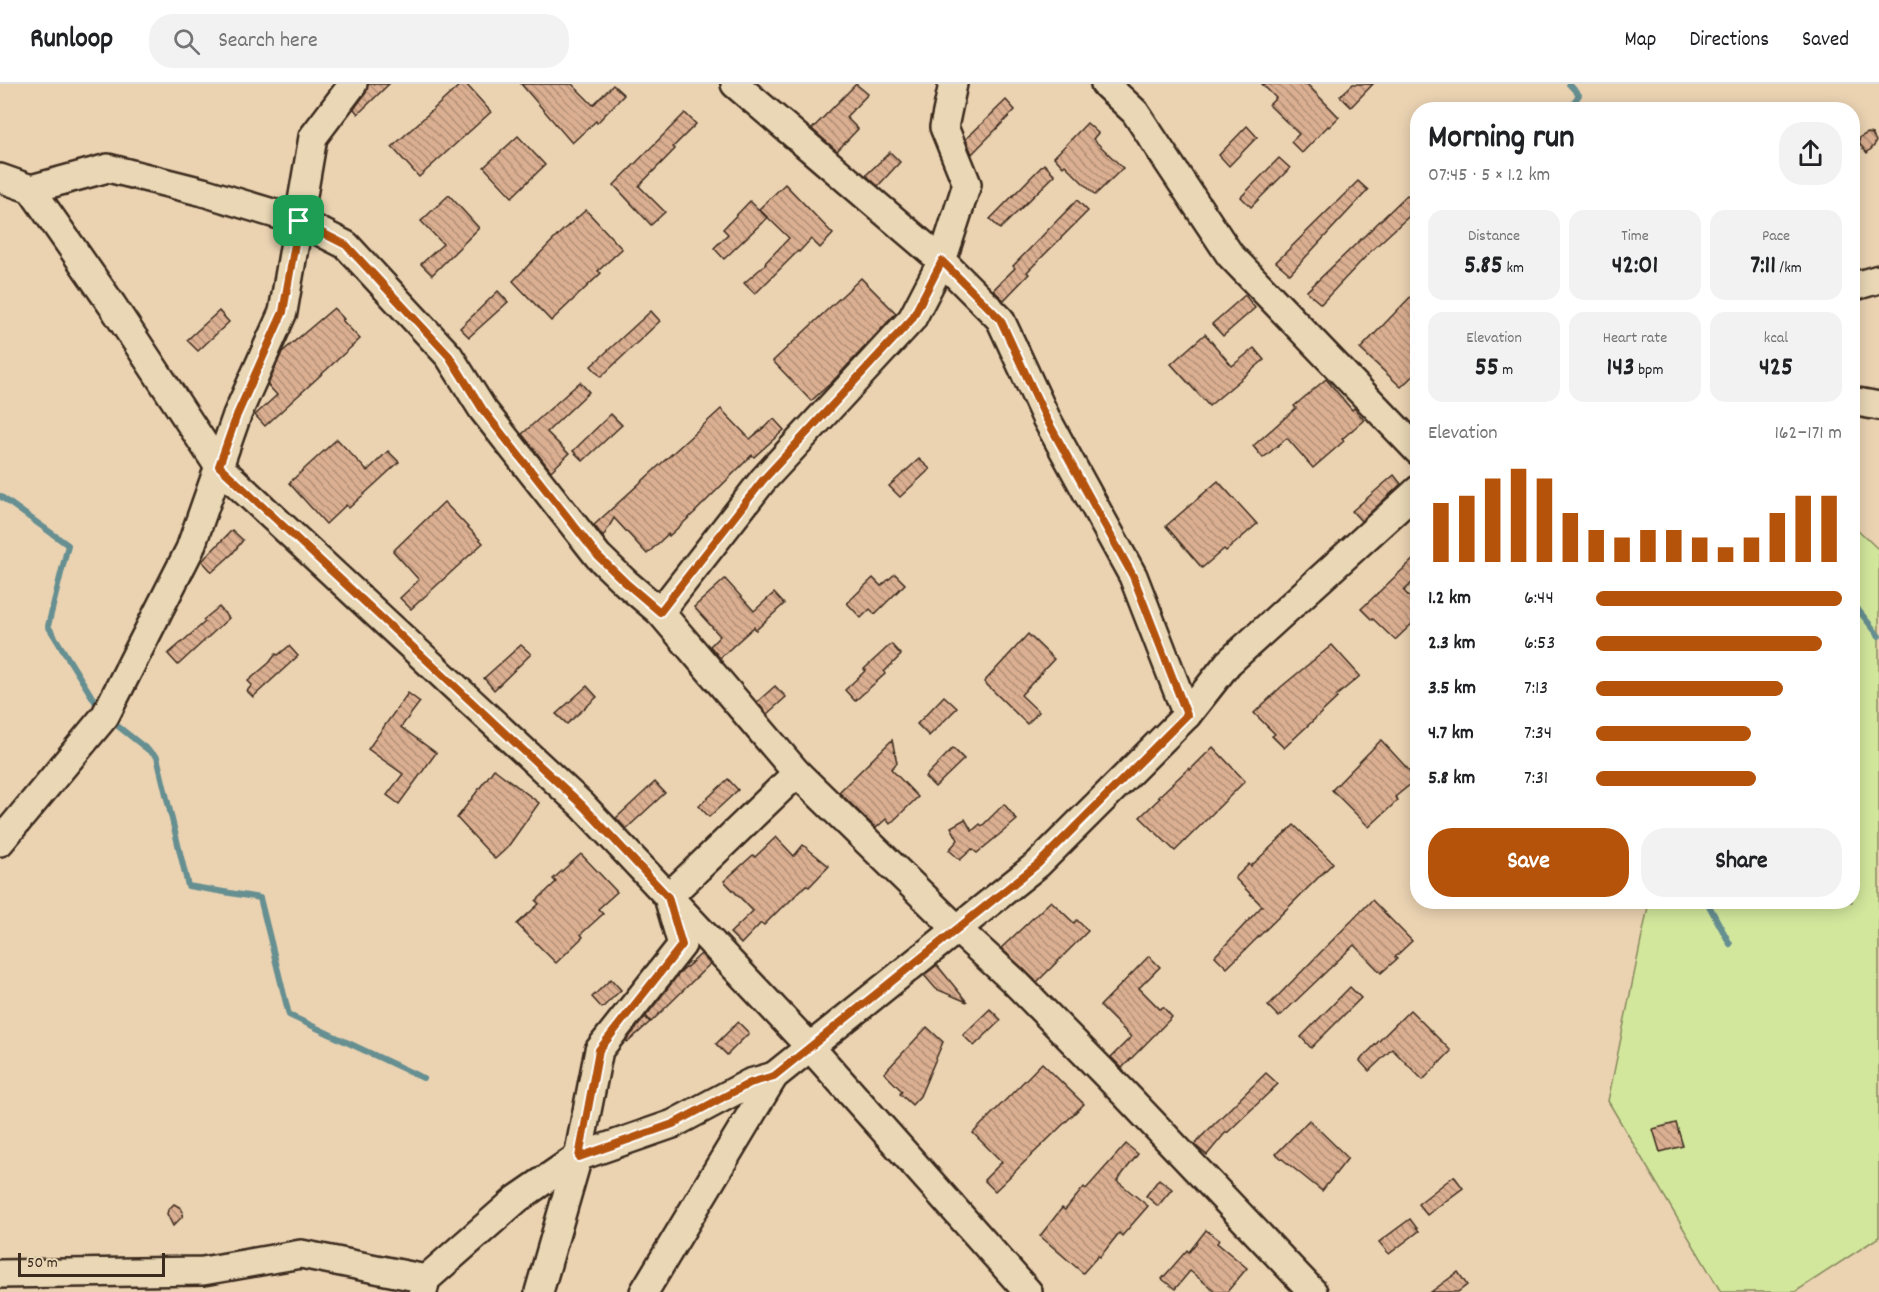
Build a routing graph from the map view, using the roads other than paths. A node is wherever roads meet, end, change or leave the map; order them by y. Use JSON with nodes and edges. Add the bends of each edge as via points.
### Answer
{"nodes":[{"id":1,"x":353,"y":84,"type":"edge"},
{"id":2,"x":735,"y":84,"type":"edge"},
{"id":3,"x":953,"y":84,"type":"edge"},
{"id":4,"x":1105,"y":84,"type":"edge"},
{"id":5,"x":0,"y":178,"type":"edge"},
{"id":6,"x":30,"y":189,"type":"junction"},
{"id":7,"x":299,"y":221,"type":"junction"},
{"id":8,"x":942,"y":261,"type":"junction"},
{"id":9,"x":1879,"y":279,"type":"edge"},
{"id":10,"x":1860,"y":285,"type":"edge"},
{"id":11,"x":1860,"y":402,"type":"edge"},
{"id":12,"x":1879,"y":406,"type":"edge"},
{"id":13,"x":1410,"y":443,"type":"edge"},
{"id":14,"x":219,"y":466,"type":"junction"},
{"id":15,"x":1410,"y":497,"type":"edge"},
{"id":16,"x":660,"y":612,"type":"junction"},
{"id":17,"x":1187,"y":715,"type":"junction"},
{"id":18,"x":797,"y":773,"type":"junction"},
{"id":19,"x":0,"y":842,"type":"edge"},
{"id":20,"x":668,"y":897,"type":"junction"},
{"id":21,"x":957,"y":929,"type":"junction"},
{"id":22,"x":810,"y":1047,"type":"junction"},
{"id":23,"x":774,"y":1076,"type":"junction"},
{"id":24,"x":579,"y":1157,"type":"junction"},
{"id":25,"x":0,"y":1274,"type":"edge"},
{"id":26,"x":424,"y":1286,"type":"edge"},
{"id":27,"x":539,"y":1292,"type":"edge"},
{"id":28,"x":644,"y":1292,"type":"edge"},
{"id":29,"x":1028,"y":1292,"type":"edge"},
{"id":30,"x":1313,"y":1292,"type":"edge"}],
"edges":[{"from":1,"to":7,"type":"street","via":[[313,137]]},
{"from":2,"to":8,"type":"street"},
{"from":3,"to":8,"type":"street","via":[[945,127],[967,184]]},
{"from":4,"to":13,"type":"street","via":[[1135,112],[1230,255]]},
{"from":5,"to":6,"type":"street"},
{"from":6,"to":7,"type":"street","via":[[108,168]]},
{"from":6,"to":14,"type":"street"},
{"from":7,"to":14,"type":"street","via":[[283,312]]},
{"from":7,"to":16,"type":"street","via":[[346,245],[449,356],[483,410],[598,556]]},
{"from":8,"to":16,"type":"street","via":[[912,319],[763,480]]},
{"from":8,"to":17,"type":"street","via":[[1000,319],[1046,418],[1133,576]]},
{"from":9,"to":10,"type":"street"},
{"from":11,"to":12,"type":"street"},
{"from":14,"to":19,"type":"street","via":[[190,549],[105,716]]},
{"from":14,"to":20,"type":"street","via":[[583,806]]},
{"from":15,"to":17,"type":"street","via":[[1228,663]]},
{"from":16,"to":18,"type":"street"},
{"from":17,"to":21,"type":"street","via":[[1038,864]]},
{"from":18,"to":20,"type":"street"},
{"from":18,"to":21,"type":"street"},
{"from":20,"to":22,"type":"street"},
{"from":20,"to":24,"type":"street","via":[[682,945],[599,1050]]},
{"from":21,"to":22,"type":"street"},
{"from":21,"to":30,"type":"street","via":[[1038,1005]]},
{"from":22,"to":23,"type":"street"},
{"from":22,"to":29,"type":"street"},
{"from":23,"to":24,"type":"street","via":[[750,1083],[673,1124]]},
{"from":23,"to":28,"type":"street"},
{"from":24,"to":26,"type":"street","via":[[517,1199]]},
{"from":24,"to":27,"type":"street"},
{"from":25,"to":26,"type":"street","via":[[203,1271],[301,1254]]}]}
